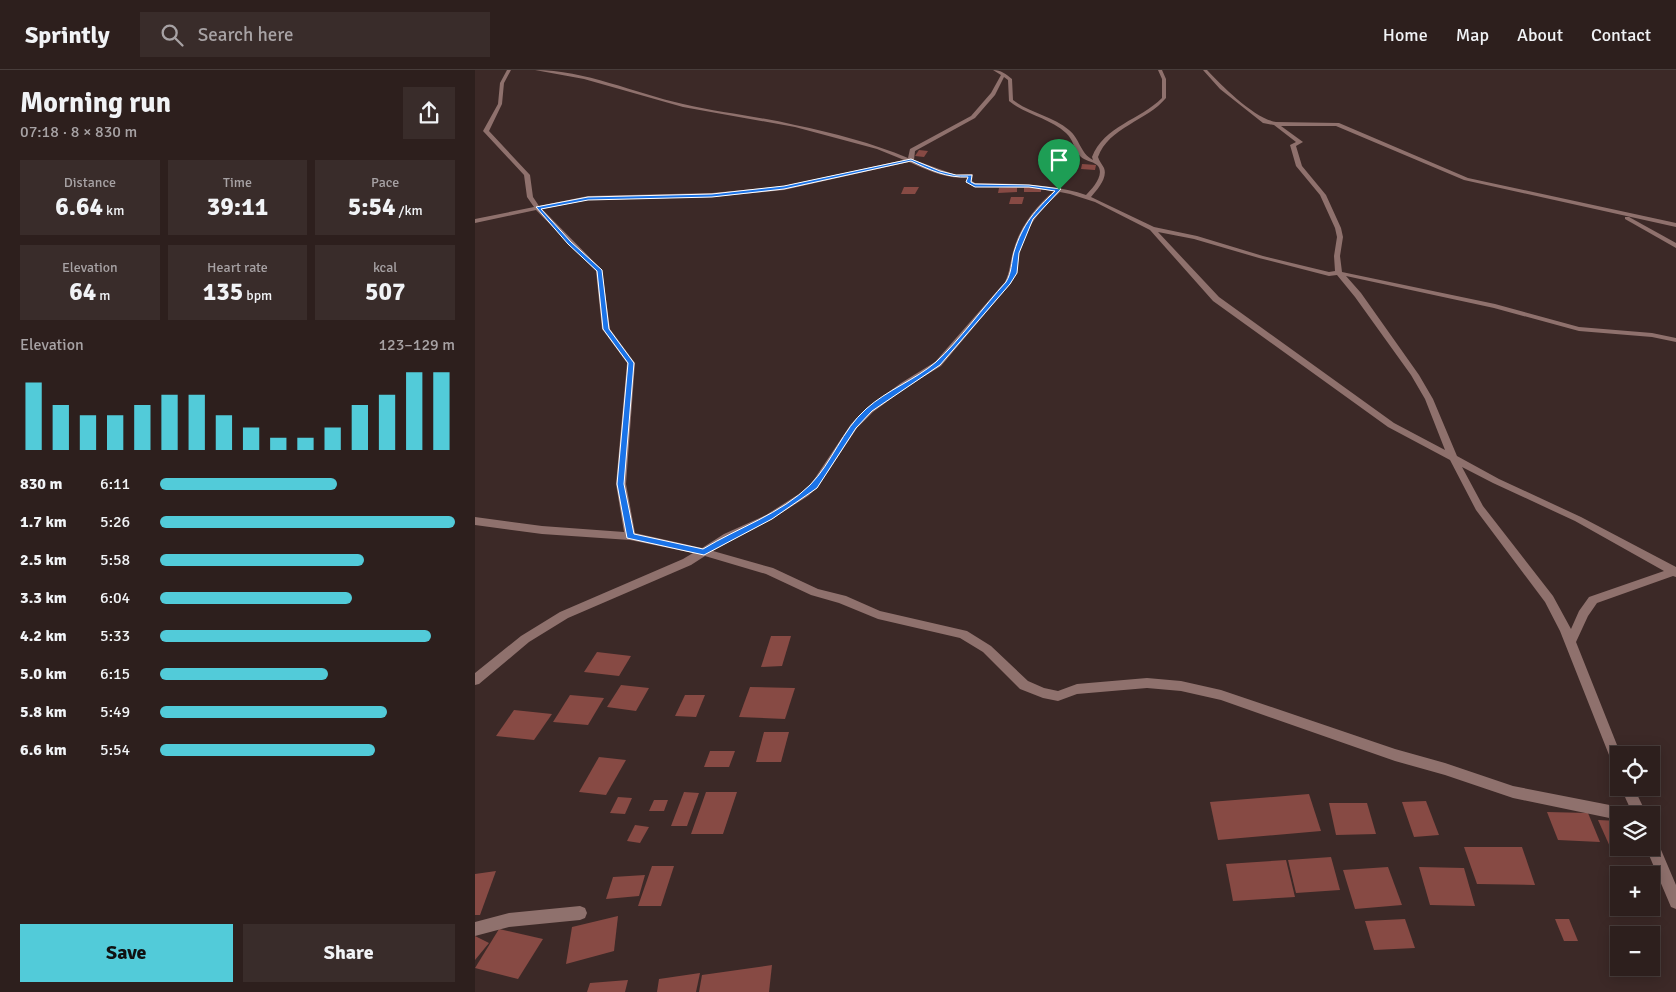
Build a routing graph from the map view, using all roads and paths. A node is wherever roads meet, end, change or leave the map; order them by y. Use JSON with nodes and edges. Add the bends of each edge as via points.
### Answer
{"nodes":[{"id":1,"x":509,"y":70,"type":"edge"},
{"id":2,"x":537,"y":70,"type":"edge"},
{"id":3,"x":995,"y":70,"type":"edge"},
{"id":4,"x":1160,"y":70,"type":"edge"},
{"id":5,"x":1205,"y":70,"type":"edge"},
{"id":6,"x":1004,"y":74,"type":"junction"},
{"id":7,"x":1276,"y":124,"type":"junction"},
{"id":8,"x":911,"y":160,"type":"junction"},
{"id":9,"x":1098,"y":164,"type":"junction"},
{"id":10,"x":1059,"y":190,"type":"junction"},
{"id":11,"x":1087,"y":197,"type":"junction"},
{"id":12,"x":538,"y":208,"type":"junction"},
{"id":13,"x":1619,"y":214,"type":"junction"},
{"id":14,"x":475,"y":221,"type":"edge"},
{"id":15,"x":1676,"y":225,"type":"edge"},
{"id":16,"x":1152,"y":228,"type":"junction"},
{"id":17,"x":1676,"y":246,"type":"edge"},
{"id":18,"x":1339,"y":274,"type":"junction"},
{"id":19,"x":1676,"y":340,"type":"edge"},
{"id":20,"x":1454,"y":458,"type":"junction"},
{"id":21,"x":475,"y":521,"type":"edge"},
{"id":22,"x":630,"y":536,"type":"junction"},
{"id":23,"x":704,"y":552,"type":"junction"},
{"id":24,"x":1675,"y":572,"type":"edge"},
{"id":25,"x":1570,"y":644,"type":"junction"},
{"id":26,"x":475,"y":680,"type":"edge"},
{"id":27,"x":1611,"y":746,"type":"edge"},
{"id":28,"x":1610,"y":812,"type":"edge"},
{"id":29,"x":1657,"y":856,"type":"edge"},
{"id":30,"x":1676,"y":902,"type":"edge"},
{"id":31,"x":580,"y":913,"type":"dead end"},
{"id":32,"x":475,"y":929,"type":"edge"}],
"edges":[{"from":1,"to":12,"type":"street","via":[[502,83],[500,104],[486,131],[527,175],[529,197]]},
{"from":2,"to":8,"type":"street","via":[[585,78],[683,106],[795,126],[879,148]]},
{"from":3,"to":6,"type":"street"},
{"from":4,"to":9,"type":"street","via":[[1164,78],[1164,98],[1135,122],[1106,138],[1095,153]]},
{"from":5,"to":7,"type":"street","via":[[1265,122]]},
{"from":6,"to":8,"type":"street","via":[[993,94],[973,117],[912,150]]},
{"from":6,"to":9,"type":"street","via":[[1011,83],[1011,100],[1053,121],[1069,133],[1081,154]]},
{"from":7,"to":13,"type":"street","via":[[1337,124],[1466,179]]},
{"from":7,"to":18,"type":"street","via":[[1300,142],[1293,145],[1296,161],[1323,196],[1338,228]]},
{"from":8,"to":10,"type":"street","via":[[938,172],[971,176],[969,182],[975,186],[1029,186]]},
{"from":8,"to":12,"type":"street","via":[[784,188],[712,195],[588,198]]},
{"from":9,"to":11,"type":"street","via":[[1102,174]]},
{"from":10,"to":11,"type":"street"},
{"from":10,"to":23,"type":"street","via":[[1030,219],[1008,283],[938,364],[870,410],[854,426],[814,486],[805,494]]},
{"from":11,"to":16,"type":"street"},
{"from":12,"to":14,"type":"street"},
{"from":12,"to":22,"type":"street","via":[[599,270],[606,329],[631,363],[621,484]]},
{"from":13,"to":15,"type":"street"},
{"from":13,"to":17,"type":"street"},
{"from":16,"to":18,"type":"street","via":[[1275,261]]},
{"from":16,"to":20,"type":"street","via":[[1215,299],[1391,425]]},
{"from":18,"to":19,"type":"street","via":[[1495,306],[1579,329]]},
{"from":18,"to":20,"type":"street","via":[[1359,296],[1415,375]]},
{"from":20,"to":24,"type":"street","via":[[1578,519]]},
{"from":20,"to":25,"type":"street","via":[[1479,508],[1549,599]]},
{"from":21,"to":22,"type":"street","via":[[542,530]]},
{"from":22,"to":23,"type":"street"},
{"from":23,"to":26,"type":"street","via":[[658,576],[564,615],[525,639]]},
{"from":23,"to":28,"type":"street","via":[[769,571],[878,615],[963,634],[987,650],[1024,685],[1043,694],[1058,696],[1077,689],[1147,683],[1181,686],[1246,703],[1513,792]]},
{"from":24,"to":25,"type":"street","via":[[1593,600]]},
{"from":25,"to":27,"type":"street"},
{"from":29,"to":30,"type":"street"},
{"from":31,"to":32,"type":"street","via":[[509,920]]}]}
